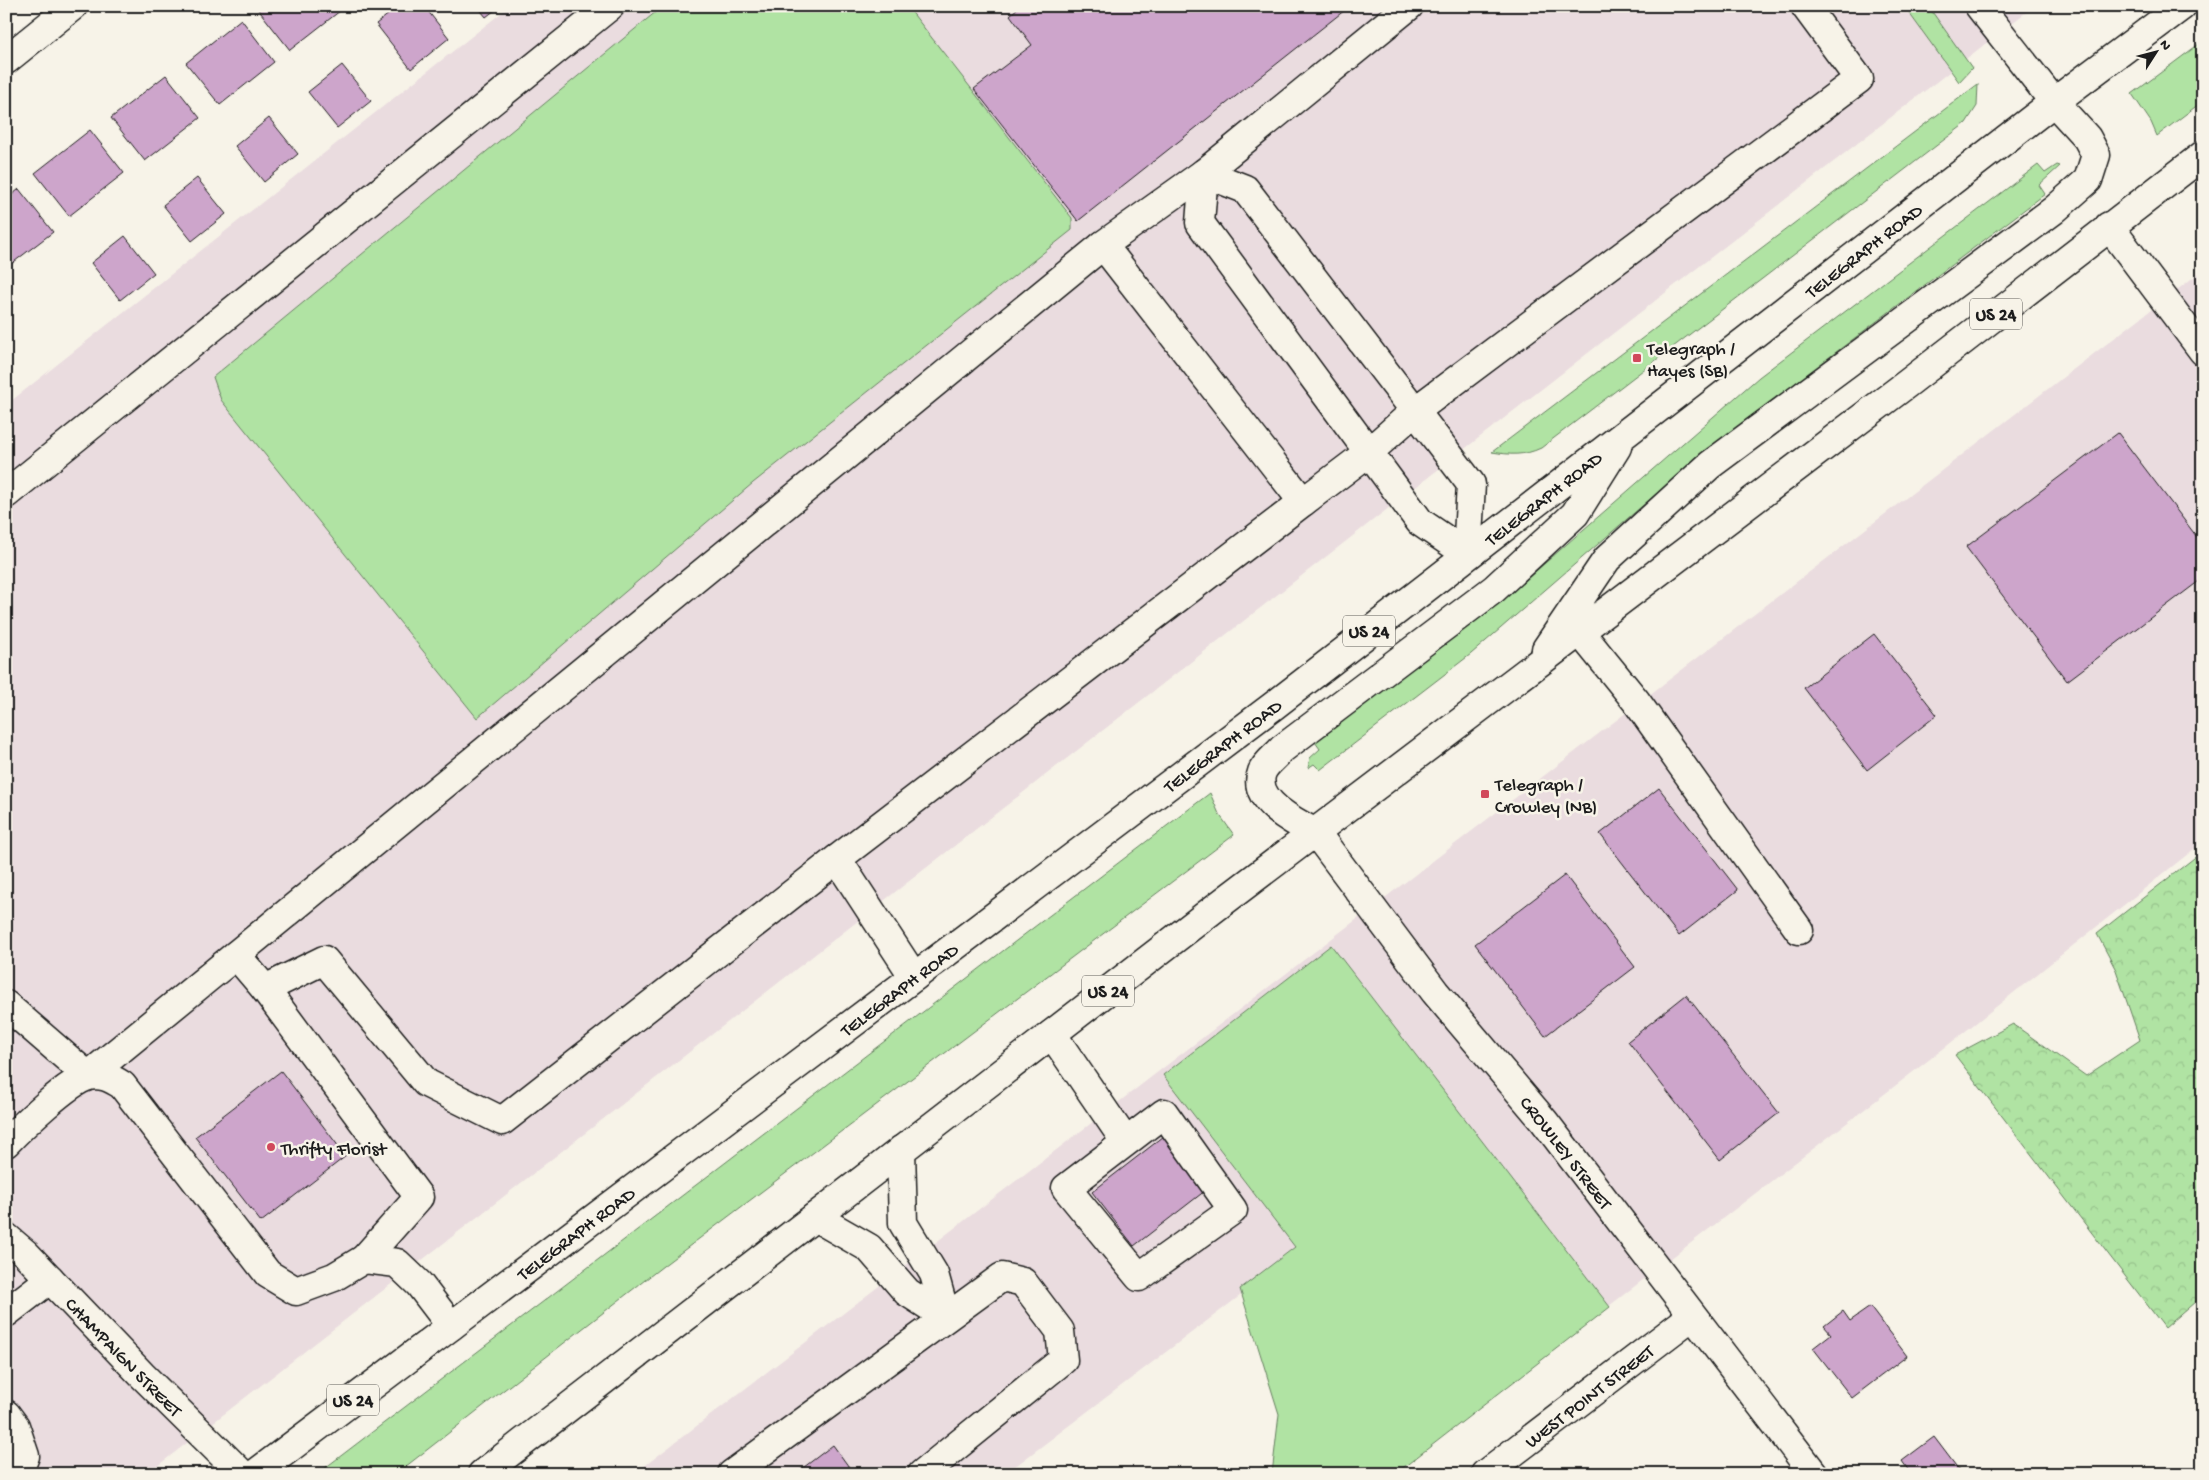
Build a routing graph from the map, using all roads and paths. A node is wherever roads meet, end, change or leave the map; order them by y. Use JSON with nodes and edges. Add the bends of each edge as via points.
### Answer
{"nodes":[{"id":1,"x":74,"y":6,"type":"edge"},
{"id":2,"x":610,"y":6,"type":"edge"},
{"id":3,"x":1409,"y":6,"type":"edge"},
{"id":4,"x":1805,"y":6,"type":"edge"},
{"id":5,"x":1979,"y":6,"type":"edge"},
{"id":6,"x":2182,"y":6,"type":"edge"},
{"id":7,"x":6,"y":60,"type":"edge"},
{"id":8,"x":2054,"y":102,"type":"junction"},
{"id":9,"x":2203,"y":155,"type":"edge"},
{"id":10,"x":1204,"y":173,"type":"junction"},
{"id":11,"x":2109,"y":226,"type":"junction"},
{"id":12,"x":1103,"y":245,"type":"junction"},
{"id":13,"x":2203,"y":351,"type":"edge"},
{"id":14,"x":1415,"y":411,"type":"junction"},
{"id":15,"x":1628,"y":431,"type":"junction"},
{"id":16,"x":1369,"y":452,"type":"junction"},
{"id":17,"x":6,"y":494,"type":"edge"},
{"id":18,"x":1303,"y":502,"type":"junction"},
{"id":19,"x":1467,"y":554,"type":"junction"},
{"id":20,"x":1580,"y":632,"type":"junction"},
{"id":21,"x":1532,"y":670,"type":"junction"},
{"id":22,"x":1316,"y":833,"type":"junction"},
{"id":23,"x":837,"y":859,"type":"junction"},
{"id":24,"x":1799,"y":930,"type":"dead end"},
{"id":25,"x":236,"y":955,"type":"junction"},
{"id":26,"x":914,"y":977,"type":"junction"},
{"id":27,"x":265,"y":989,"type":"junction"},
{"id":28,"x":6,"y":1005,"type":"edge"},
{"id":29,"x":1052,"y":1034,"type":"junction"},
{"id":30,"x":88,"y":1076,"type":"junction"},
{"id":31,"x":1125,"y":1141,"type":"junction"},
{"id":32,"x":6,"y":1143,"type":"edge"},
{"id":33,"x":901,"y":1150,"type":"junction"},
{"id":34,"x":815,"y":1217,"type":"junction"},
{"id":35,"x":6,"y":1237,"type":"edge"},
{"id":36,"x":364,"y":1259,"type":"junction"},
{"id":37,"x":50,"y":1279,"type":"junction"},
{"id":38,"x":6,"y":1313,"type":"edge"},
{"id":39,"x":1692,"y":1316,"type":"junction"},
{"id":40,"x":946,"y":1317,"type":"junction"},
{"id":41,"x":451,"y":1326,"type":"junction"},
{"id":42,"x":6,"y":1414,"type":"edge"},
{"id":43,"x":18,"y":1474,"type":"edge"},
{"id":44,"x":242,"y":1474,"type":"edge"},
{"id":45,"x":255,"y":1474,"type":"edge"},
{"id":46,"x":482,"y":1474,"type":"edge"},
{"id":47,"x":732,"y":1474,"type":"edge"},
{"id":48,"x":922,"y":1474,"type":"edge"},
{"id":49,"x":1485,"y":1474,"type":"edge"},
{"id":50,"x":1814,"y":1474,"type":"edge"}],
"edges":[{"from":1,"to":7,"type":"main road"},
{"from":2,"to":17,"type":"main road"},
{"from":3,"to":10,"type":"main road"},
{"from":4,"to":14,"type":"main road","via":[[1859,79]]},
{"from":5,"to":8,"type":"main road"},
{"from":6,"to":8,"type":"main road","name":"TELEGRAPH ROAD","number":"US 24"},
{"from":8,"to":15,"type":"main road","name":"TELEGRAPH ROAD","number":"US 24"},
{"from":8,"to":21,"type":"main road","via":[[2087,138],[2096,155],[2088,180],[2054,210],[1710,465],[1607,559]]},
{"from":9,"to":11,"type":"main road","number":"US 24"},
{"from":10,"to":12,"type":"main road"},
{"from":10,"to":14,"type":"main road","via":[[1244,189]]},
{"from":10,"to":16,"type":"main road","via":[[1200,223]]},
{"from":11,"to":13,"type":"main road"},
{"from":11,"to":20,"type":"main road","number":"US 24"},
{"from":12,"to":18,"type":"main road"},
{"from":12,"to":25,"type":"main road"},
{"from":14,"to":16,"type":"main road"},
{"from":14,"to":19,"type":"main road","via":[[1471,484]]},
{"from":15,"to":19,"type":"main road","name":"TELEGRAPH ROAD","number":"US 24"},
{"from":15,"to":22,"type":"main road","via":[[1575,514],[1494,589],[1282,749],[1263,770],[1260,783],[1264,794],[1284,817]]},
{"from":16,"to":18,"type":"main road"},
{"from":16,"to":19,"type":"main road","via":[[1420,522]]},
{"from":18,"to":23,"type":"main road"},
{"from":19,"to":26,"type":"main road","name":"TELEGRAPH ROAD","number":"US 24","via":[[1272,707]]},
{"from":20,"to":21,"type":"main road","number":"US 24"},
{"from":20,"to":24,"type":"main road","via":[[1636,701]]},
{"from":21,"to":22,"type":"main road","number":"US 24"},
{"from":22,"to":29,"type":"main road","number":"US 24"},
{"from":22,"to":39,"type":"main road","name":"CROWLEY STREET","via":[[1435,992],[1544,1121]]},
{"from":23,"to":26,"type":"main road"},
{"from":23,"to":27,"type":"main road","via":[[502,1121],[426,1082],[324,960]]},
{"from":25,"to":27,"type":"main road"},
{"from":25,"to":30,"type":"main road"},
{"from":26,"to":41,"type":"main road","name":"TELEGRAPH ROAD","number":"US 24"},
{"from":27,"to":36,"type":"main road","via":[[419,1197]]},
{"from":28,"to":30,"type":"main road"},
{"from":29,"to":31,"type":"main road"},
{"from":29,"to":33,"type":"main road","number":"US 24"},
{"from":30,"to":32,"type":"main road","via":[[63,1091]]},
{"from":30,"to":36,"type":"main road","via":[[107,1076],[122,1084],[268,1274],[296,1291],[334,1277]]},
{"from":31,"to":31,"type":"main road","via":[[1164,1113],[1233,1210],[1139,1277],[1066,1188]]},
{"from":33,"to":34,"type":"main road","number":"US 24"},
{"from":33,"to":40,"type":"main road","via":[[903,1223],[934,1274]]},
{"from":34,"to":40,"type":"main road","via":[[869,1248],[908,1292]]},
{"from":34,"to":46,"type":"main road","number":"US 24"},
{"from":35,"to":37,"type":"main road","name":"CHAMPAIGN STREET"},
{"from":36,"to":41,"type":"main road","via":[[397,1263],[419,1284]]},
{"from":37,"to":38,"type":"main road"},
{"from":37,"to":44,"type":"main road","name":"CHAMPAIGN STREET"},
{"from":39,"to":49,"type":"main road","name":"WEST POINT STREET"},
{"from":39,"to":50,"type":"main road","name":"CROWLEY STREET"},
{"from":40,"to":47,"type":"main road"},
{"from":40,"to":48,"type":"main road","via":[[1002,1277],[1023,1282],[1060,1331],[1063,1360]]},
{"from":41,"to":45,"type":"main road","name":"TELEGRAPH ROAD","number":"US 24"},
{"from":42,"to":43,"type":"main road","via":[[15,1426],[25,1456]]}]}
